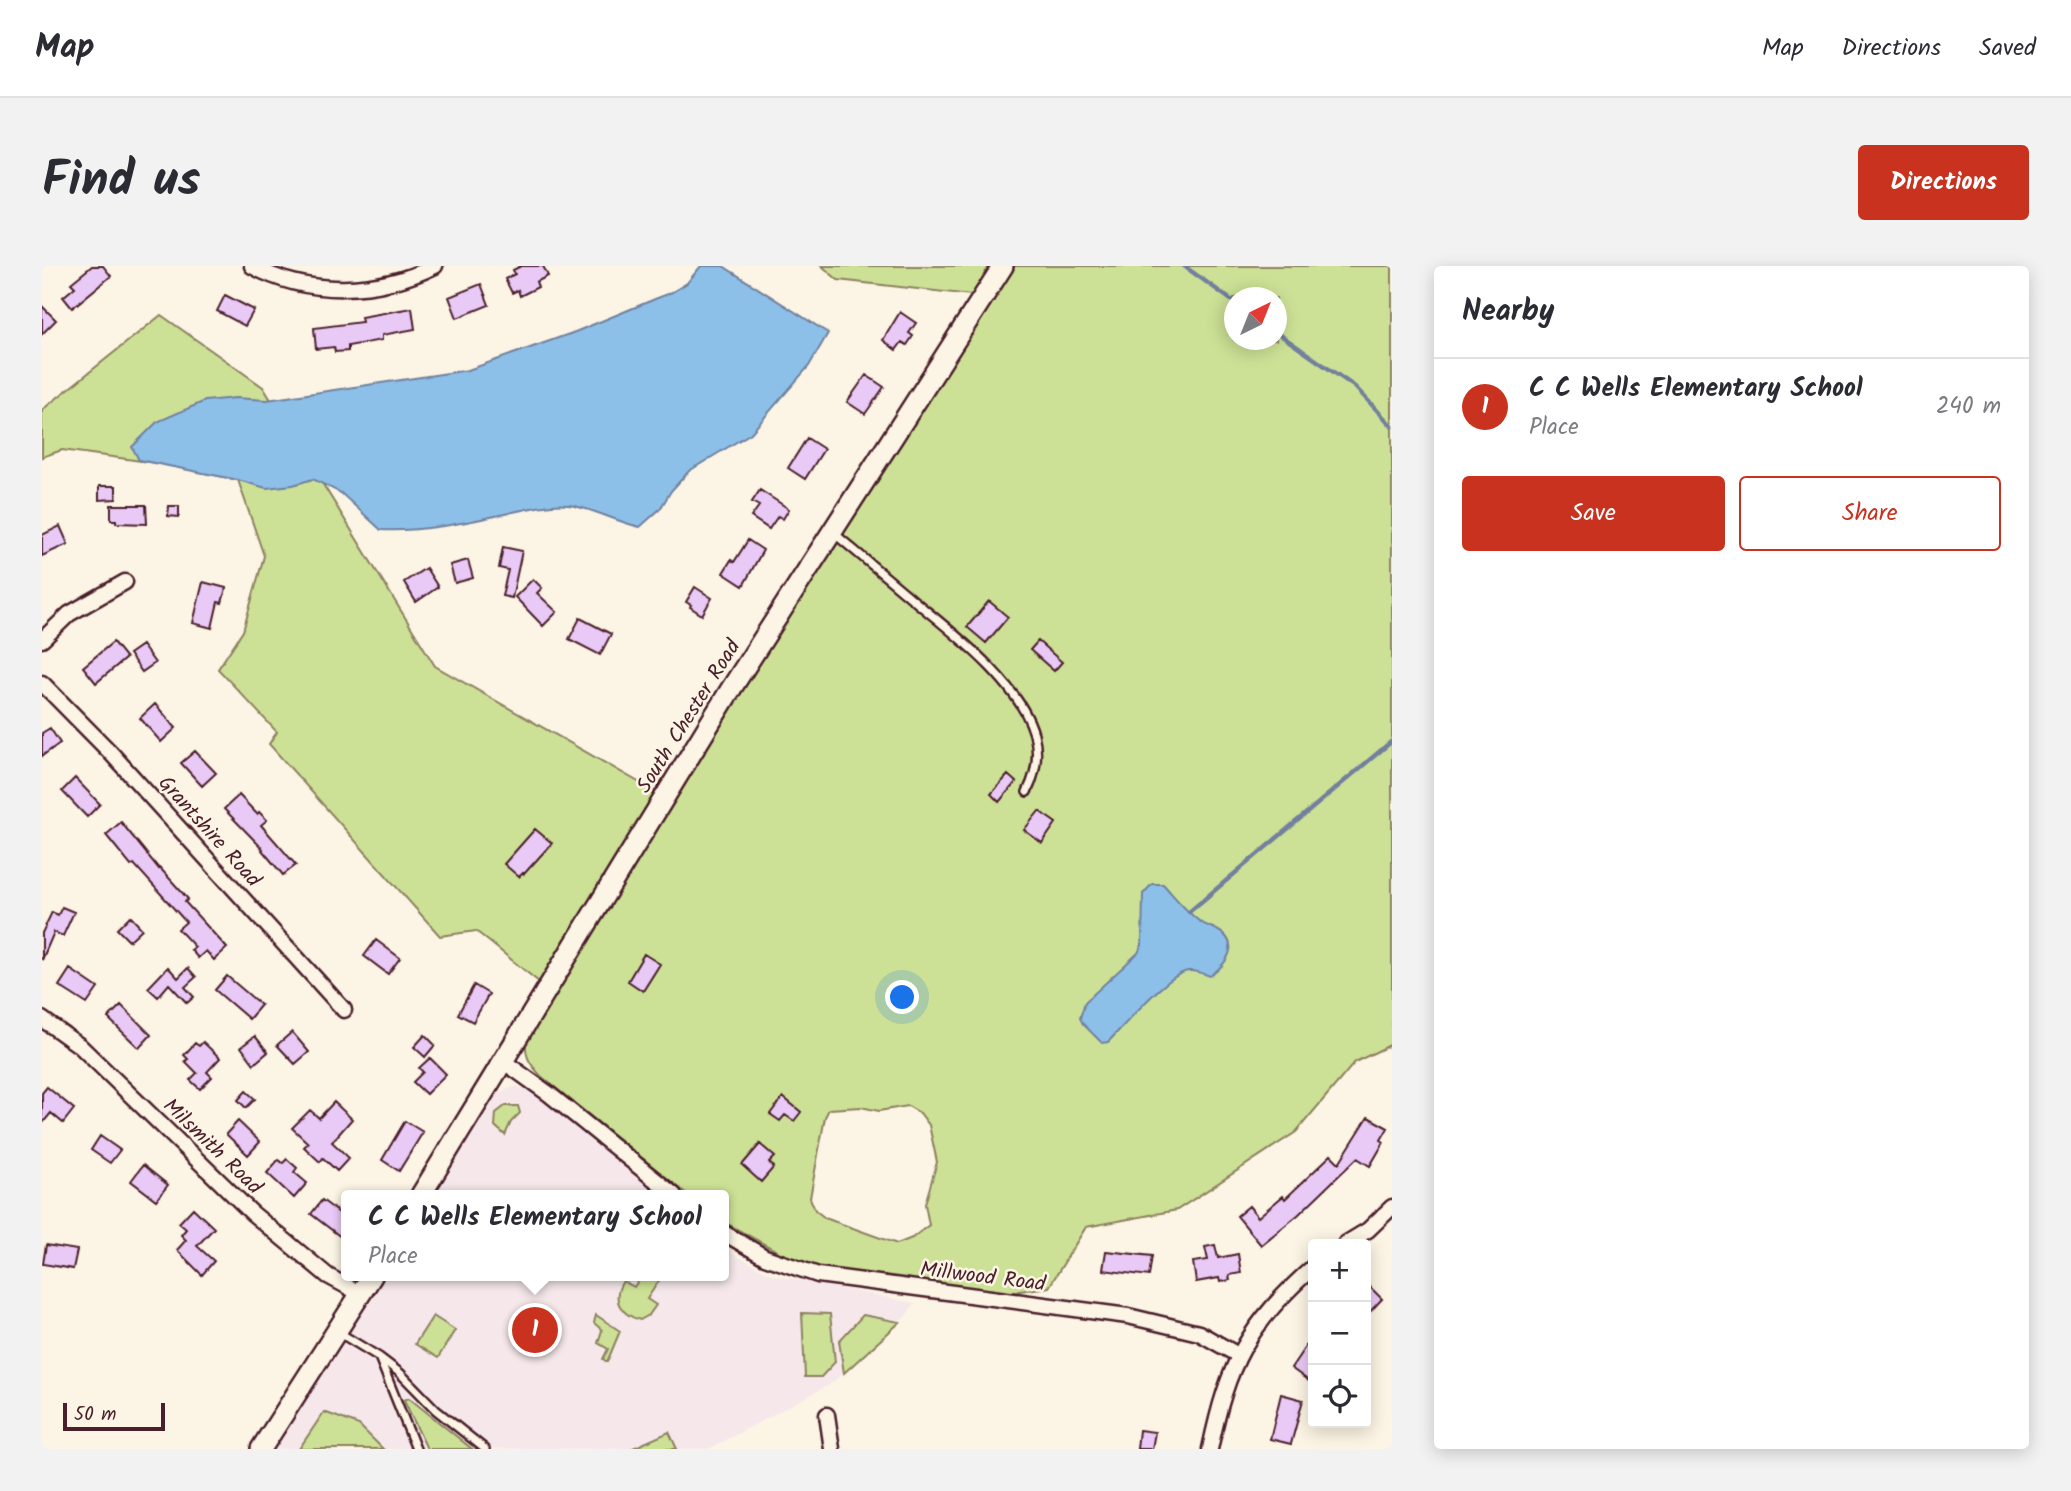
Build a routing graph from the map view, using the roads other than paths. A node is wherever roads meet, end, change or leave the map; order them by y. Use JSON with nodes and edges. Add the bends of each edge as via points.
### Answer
{"nodes":[{"id":1,"x":252,"y":266,"type":"edge"},
{"id":2,"x":435,"y":266,"type":"edge"},
{"id":3,"x":1003,"y":266,"type":"edge"},
{"id":4,"x":832,"y":531,"type":"junction"},
{"id":5,"x":125,"y":582,"type":"dead end"},
{"id":6,"x":42,"y":640,"type":"edge"},
{"id":7,"x":42,"y":683,"type":"edge"},
{"id":8,"x":1027,"y":792,"type":"dead end"},
{"id":9,"x":344,"y":1010,"type":"dead end"},
{"id":10,"x":42,"y":1019,"type":"edge"},
{"id":11,"x":503,"y":1061,"type":"junction"},
{"id":12,"x":424,"y":1190,"type":"edge"},
{"id":13,"x":668,"y":1190,"type":"edge"},
{"id":14,"x":1392,"y":1207,"type":"edge"},
{"id":15,"x":729,"y":1236,"type":"edge"},
{"id":16,"x":1353,"y":1239,"type":"edge"},
{"id":17,"x":1308,"y":1272,"type":"edge"},
{"id":18,"x":369,"y":1281,"type":"edge"},
{"id":19,"x":361,"y":1294,"type":"junction"},
{"id":20,"x":337,"y":1332,"type":"junction"},
{"id":21,"x":1238,"y":1355,"type":"junction"},
{"id":22,"x":379,"y":1357,"type":"junction"},
{"id":23,"x":827,"y":1415,"type":"dead end"},
{"id":24,"x":261,"y":1449,"type":"edge"},
{"id":25,"x":416,"y":1449,"type":"edge"},
{"id":26,"x":485,"y":1449,"type":"edge"},
{"id":27,"x":832,"y":1449,"type":"edge"},
{"id":28,"x":1210,"y":1449,"type":"edge"}],
"edges":[{"from":1,"to":2,"type":"street","via":[[305,286],[346,289],[401,280]]},
{"from":3,"to":4,"type":"street","name":"South Chester Road"},
{"from":4,"to":8,"type":"lane","via":[[959,638],[1009,691],[1034,733],[1035,771]]},
{"from":4,"to":11,"type":"street","name":"South Chester Road"},
{"from":5,"to":6,"type":"street","via":[[69,614]]},
{"from":7,"to":9,"type":"street","name":"Grantshire Road"},
{"from":10,"to":19,"type":"street","name":"Milsmith Road","via":[[80,1046],[252,1213],[328,1276]]},
{"from":11,"to":12,"type":"street","name":"South Chester Road"},
{"from":11,"to":13,"type":"street"},
{"from":14,"to":16,"type":"street"},
{"from":15,"to":21,"type":"street","name":"Millwood Road","via":[[765,1257],[818,1275],[1128,1316],[1199,1333]]},
{"from":17,"to":21,"type":"street","via":[[1268,1310]]},
{"from":18,"to":19,"type":"street"},
{"from":19,"to":20,"type":"street"},
{"from":20,"to":22,"type":"lane"},
{"from":20,"to":24,"type":"street"},
{"from":21,"to":28,"type":"street"},
{"from":22,"to":25,"type":"lane"},
{"from":22,"to":26,"type":"lane"},
{"from":23,"to":27,"type":"street"}]}
